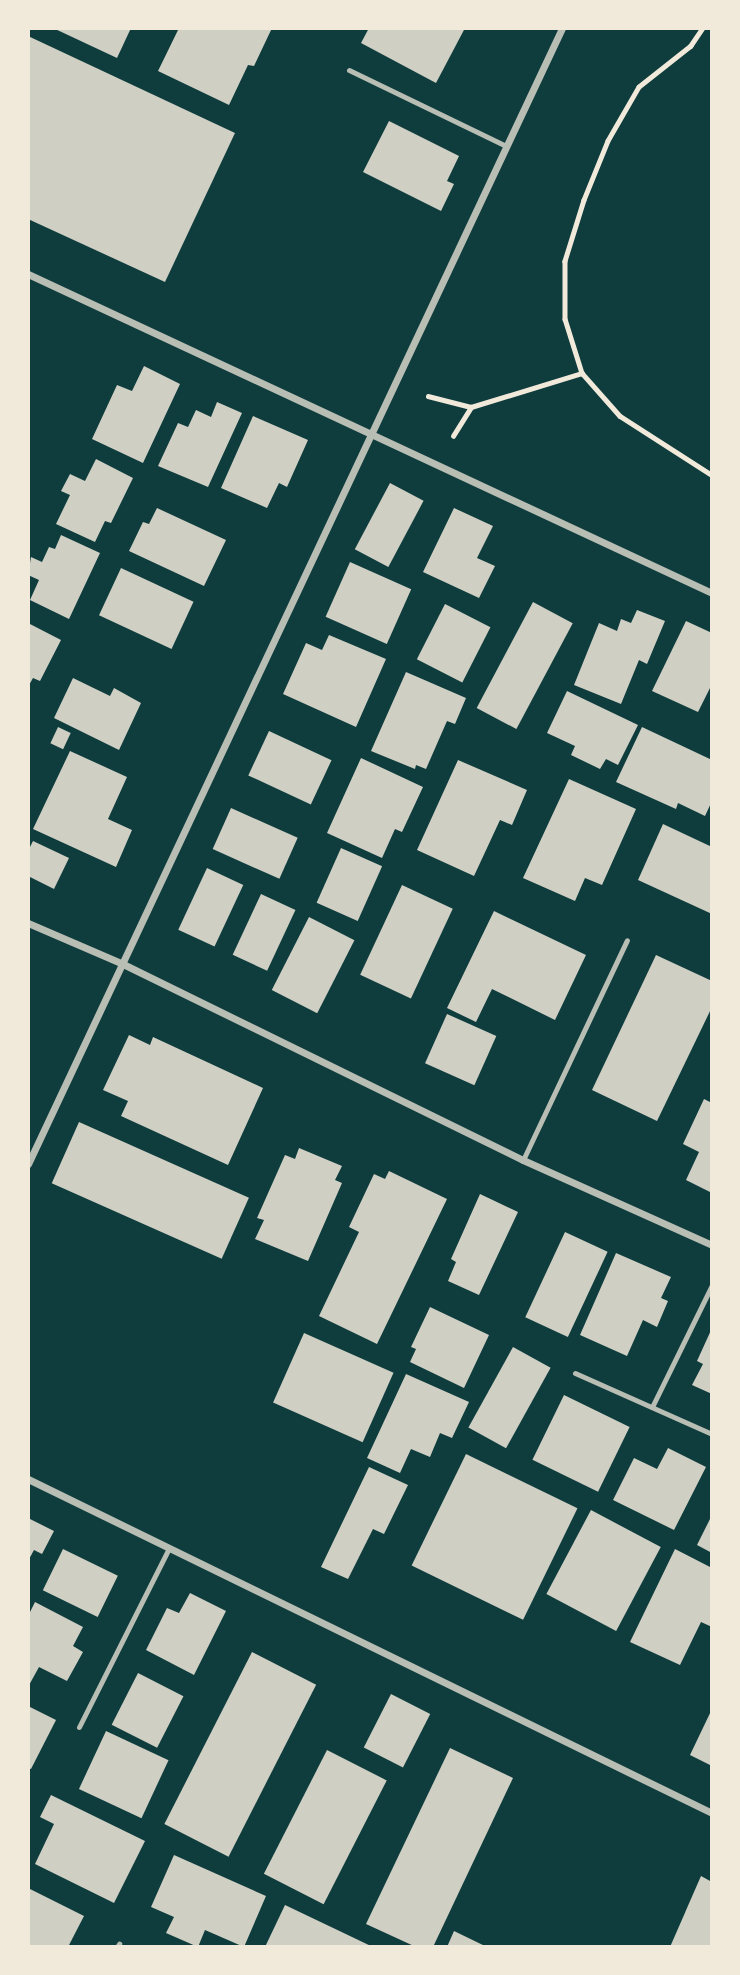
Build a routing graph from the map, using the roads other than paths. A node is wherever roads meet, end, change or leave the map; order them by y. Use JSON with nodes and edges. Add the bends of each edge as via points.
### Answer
{"nodes":[{"id":1,"x":562,"y":28,"type":"edge"},
{"id":2,"x":349,"y":70,"type":"dead end"},
{"id":3,"x":506,"y":146,"type":"junction"},
{"id":4,"x":28,"y":274,"type":"edge"},
{"id":5,"x":371,"y":434,"type":"junction"},
{"id":6,"x":712,"y":593,"type":"edge"},
{"id":7,"x":28,"y":923,"type":"edge"},
{"id":8,"x":627,"y":940,"type":"dead end"},
{"id":9,"x":123,"y":964,"type":"junction"},
{"id":10,"x":523,"y":1160,"type":"junction"},
{"id":11,"x":28,"y":1164,"type":"edge"},
{"id":12,"x":712,"y":1245,"type":"edge"},
{"id":13,"x":712,"y":1285,"type":"edge"},
{"id":14,"x":575,"y":1373,"type":"dead end"},
{"id":15,"x":652,"y":1407,"type":"junction"},
{"id":16,"x":712,"y":1434,"type":"edge"},
{"id":17,"x":28,"y":1479,"type":"edge"},
{"id":18,"x":169,"y":1549,"type":"junction"},
{"id":19,"x":79,"y":1727,"type":"dead end"},
{"id":20,"x":712,"y":1813,"type":"edge"}],
"edges":[{"from":1,"to":3,"type":"street"},
{"from":2,"to":3,"type":"lane"},
{"from":3,"to":5,"type":"street"},
{"from":4,"to":5,"type":"street"},
{"from":5,"to":6,"type":"street"},
{"from":5,"to":9,"type":"street"},
{"from":7,"to":9,"type":"street"},
{"from":8,"to":10,"type":"lane"},
{"from":9,"to":10,"type":"street"},
{"from":9,"to":11,"type":"street"},
{"from":10,"to":12,"type":"street"},
{"from":13,"to":15,"type":"lane"},
{"from":14,"to":15,"type":"lane"},
{"from":15,"to":16,"type":"lane"},
{"from":17,"to":18,"type":"street"},
{"from":18,"to":19,"type":"lane"},
{"from":18,"to":20,"type":"street"}]}
